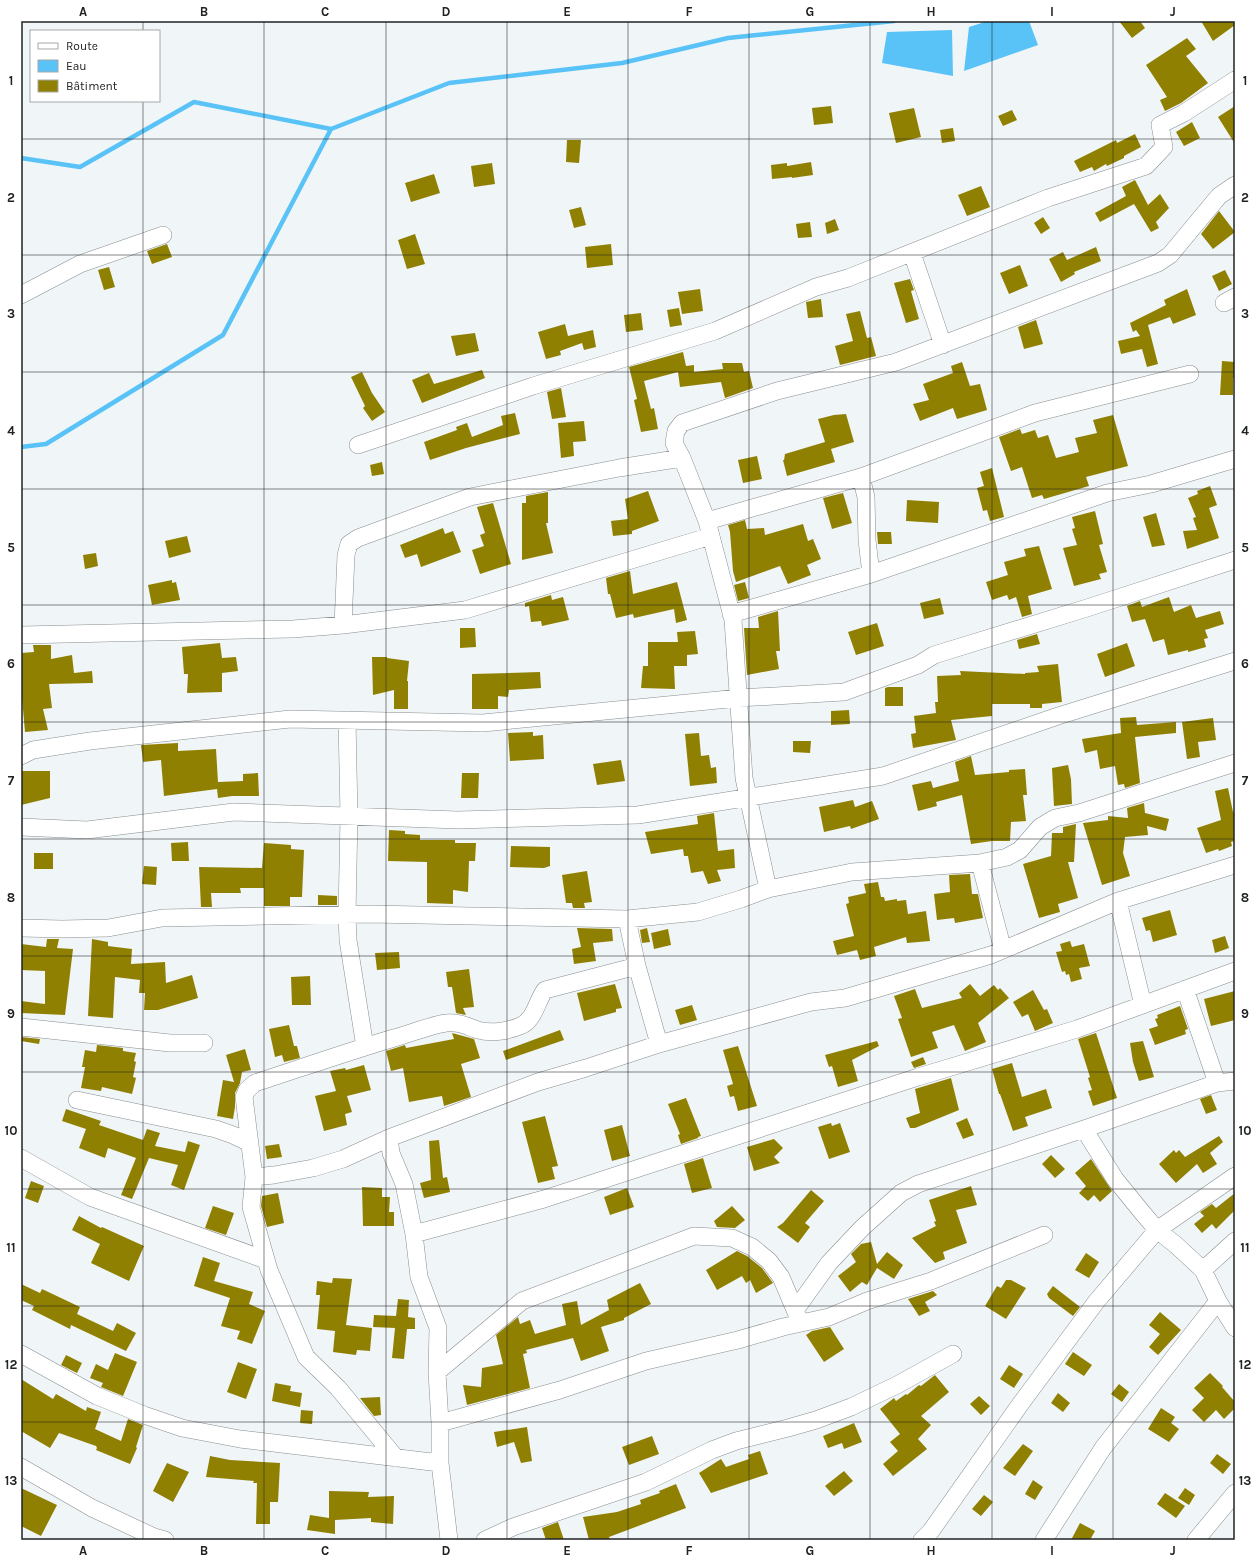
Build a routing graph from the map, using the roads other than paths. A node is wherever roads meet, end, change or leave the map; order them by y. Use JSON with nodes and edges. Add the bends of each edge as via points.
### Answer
{"nodes":[{"id":1,"x":1235,"y":80,"type":"edge"},
{"id":2,"x":1235,"y":185,"type":"edge"},
{"id":3,"x":163,"y":235,"type":"dead end"},
{"id":4,"x":912,"y":253,"type":"junction"},
{"id":5,"x":21,"y":294,"type":"edge"},
{"id":6,"x":943,"y":345,"type":"junction"},
{"id":7,"x":1190,"y":374,"type":"dead end"},
{"id":8,"x":358,"y":445,"type":"dead end"},
{"id":9,"x":682,"y":458,"type":"junction"},
{"id":10,"x":1235,"y":459,"type":"edge"},
{"id":11,"x":861,"y":477,"type":"junction"},
{"id":12,"x":709,"y":529,"type":"junction"},
{"id":13,"x":1235,"y":560,"type":"edge"},
{"id":14,"x":871,"y":574,"type":"junction"},
{"id":15,"x":732,"y":614,"type":"junction"},
{"id":16,"x":343,"y":625,"type":"junction"},
{"id":17,"x":21,"y":634,"type":"edge"},
{"id":18,"x":1235,"y":661,"type":"edge"},
{"id":19,"x":739,"y":698,"type":"junction"},
{"id":20,"x":347,"y":720,"type":"junction"},
{"id":21,"x":21,"y":756,"type":"edge"},
{"id":22,"x":1235,"y":763,"type":"edge"},
{"id":23,"x":747,"y":797,"type":"junction"},
{"id":24,"x":349,"y":816,"type":"junction"},
{"id":25,"x":21,"y":827,"type":"edge"},
{"id":26,"x":980,"y":863,"type":"junction"},
{"id":27,"x":1235,"y":865,"type":"edge"},
{"id":28,"x":768,"y":889,"type":"junction"},
{"id":29,"x":1118,"y":902,"type":"junction"},
{"id":30,"x":347,"y":914,"type":"junction"},
{"id":31,"x":627,"y":919,"type":"junction"},
{"id":32,"x":21,"y":928,"type":"edge"},
{"id":33,"x":1003,"y":950,"type":"junction"},
{"id":34,"x":637,"y":966,"type":"junction"},
{"id":35,"x":1235,"y":971,"type":"edge"},
{"id":36,"x":1185,"y":988,"type":"junction"},
{"id":37,"x":1143,"y":1004,"type":"junction"},
{"id":38,"x":21,"y":1027,"type":"edge"},
{"id":39,"x":204,"y":1042,"type":"dead end"},
{"id":40,"x":659,"y":1044,"type":"junction"},
{"id":41,"x":365,"y":1047,"type":"junction"},
{"id":42,"x":1235,"y":1081,"type":"edge"},
{"id":43,"x":1217,"y":1083,"type":"junction"},
{"id":44,"x":78,"y":1100,"type":"dead end"},
{"id":45,"x":1084,"y":1129,"type":"junction"},
{"id":46,"x":389,"y":1138,"type":"junction"},
{"id":47,"x":250,"y":1143,"type":"junction"},
{"id":48,"x":21,"y":1158,"type":"edge"},
{"id":49,"x":1235,"y":1176,"type":"edge"},
{"id":50,"x":254,"y":1177,"type":"junction"},
{"id":51,"x":1157,"y":1230,"type":"junction"},
{"id":52,"x":414,"y":1234,"type":"junction"},
{"id":53,"x":1044,"y":1235,"type":"dead end"},
{"id":54,"x":1235,"y":1242,"type":"edge"},
{"id":55,"x":266,"y":1260,"type":"junction"},
{"id":56,"x":1203,"y":1270,"type":"junction"},
{"id":57,"x":1218,"y":1301,"type":"junction"},
{"id":58,"x":798,"y":1316,"type":"junction"},
{"id":59,"x":1235,"y":1328,"type":"edge"},
{"id":60,"x":21,"y":1354,"type":"edge"},
{"id":61,"x":953,"y":1354,"type":"dead end"},
{"id":62,"x":437,"y":1372,"type":"junction"},
{"id":63,"x":440,"y":1423,"type":"junction"},
{"id":64,"x":396,"y":1458,"type":"junction"},
{"id":65,"x":440,"y":1463,"type":"junction"},
{"id":66,"x":21,"y":1466,"type":"edge"},
{"id":67,"x":1235,"y":1493,"type":"edge"},
{"id":68,"x":165,"y":1540,"type":"edge"},
{"id":69,"x":449,"y":1540,"type":"edge"},
{"id":70,"x":485,"y":1540,"type":"edge"},
{"id":71,"x":922,"y":1540,"type":"edge"},
{"id":72,"x":1044,"y":1540,"type":"edge"},
{"id":73,"x":1196,"y":1540,"type":"edge"}],
"edges":[{"from":1,"to":4,"type":"street","via":[[1184,113],[1160,125],[1164,147],[1146,166],[1048,198]]},
{"from":2,"to":6,"type":"street","via":[[1219,196],[1170,255],[1158,263]]},
{"from":3,"to":5,"type":"street","via":[[80,264]]},
{"from":4,"to":6,"type":"street"},
{"from":4,"to":8,"type":"street","via":[[848,278],[816,287],[714,331],[533,386]]},
{"from":6,"to":9,"type":"street","via":[[896,362],[777,392],[682,423],[676,431],[674,443]]},
{"from":7,"to":11,"type":"street","via":[[1035,413]]},
{"from":9,"to":12,"type":"street"},
{"from":9,"to":16,"type":"street","via":[[470,497],[358,538],[349,544],[346,555]]},
{"from":10,"to":14,"type":"street","via":[[1152,484],[1107,492]]},
{"from":11,"to":12,"type":"street"},
{"from":11,"to":14,"type":"street","via":[[866,497]]},
{"from":12,"to":15,"type":"street"},
{"from":12,"to":16,"type":"street","via":[[465,610]]},
{"from":13,"to":19,"type":"street","via":[[934,655],[918,665],[844,692]]},
{"from":14,"to":15,"type":"street"},
{"from":15,"to":19,"type":"street"},
{"from":16,"to":17,"type":"street","via":[[293,629]]},
{"from":18,"to":23,"type":"street","via":[[1058,716],[883,776]]},
{"from":19,"to":20,"type":"street","via":[[484,722]]},
{"from":19,"to":23,"type":"street"},
{"from":20,"to":21,"type":"street","via":[[290,719],[90,741],[33,750]]},
{"from":20,"to":24,"type":"street"},
{"from":22,"to":26,"type":"street","via":[[1079,813],[1055,818],[1040,827],[1020,850],[1007,857]]},
{"from":23,"to":24,"type":"street","via":[[638,815],[458,820]]},
{"from":23,"to":28,"type":"street"},
{"from":24,"to":25,"type":"street","via":[[234,812],[87,830]]},
{"from":24,"to":30,"type":"street"},
{"from":26,"to":28,"type":"street","via":[[852,872]]},
{"from":26,"to":33,"type":"street"},
{"from":27,"to":29,"type":"street"},
{"from":28,"to":31,"type":"street","via":[[741,900],[698,912]]},
{"from":29,"to":33,"type":"street"},
{"from":29,"to":37,"type":"street"},
{"from":30,"to":31,"type":"street"},
{"from":30,"to":32,"type":"street","via":[[162,918],[108,928]]},
{"from":30,"to":41,"type":"street","via":[[348,940]]},
{"from":31,"to":34,"type":"street"},
{"from":33,"to":40,"type":"street","via":[[845,998],[811,1002]]},
{"from":34,"to":40,"type":"street"},
{"from":34,"to":41,"type":"street","via":[[544,990],[531,1019],[513,1029],[480,1030],[464,1024],[446,1023]]},
{"from":35,"to":36,"type":"street"},
{"from":36,"to":37,"type":"street"},
{"from":36,"to":43,"type":"street"},
{"from":37,"to":52,"type":"street","via":[[1077,1029],[918,1076],[544,1199]]},
{"from":38,"to":39,"type":"street","via":[[170,1043]]},
{"from":40,"to":46,"type":"street","via":[[538,1082]]},
{"from":41,"to":47,"type":"street","via":[[255,1083],[244,1097]]},
{"from":42,"to":43,"type":"street"},
{"from":43,"to":45,"type":"street"},
{"from":44,"to":47,"type":"street","via":[[216,1130]]},
{"from":45,"to":51,"type":"street","via":[[1115,1179]]},
{"from":45,"to":58,"type":"street","via":[[918,1184],[901,1193],[862,1228],[829,1263]]},
{"from":46,"to":50,"type":"street","via":[[343,1159],[313,1168]]},
{"from":46,"to":52,"type":"street","via":[[404,1184]]},
{"from":47,"to":50,"type":"street"},
{"from":48,"to":55,"type":"street","via":[[90,1196]]},
{"from":49,"to":51,"type":"street"},
{"from":50,"to":55,"type":"street","via":[[251,1207]]},
{"from":51,"to":56,"type":"street"},
{"from":51,"to":71,"type":"street","via":[[1096,1302]]},
{"from":52,"to":62,"type":"street","via":[[419,1277],[438,1328]]},
{"from":53,"to":58,"type":"street","via":[[931,1281],[829,1317]]},
{"from":54,"to":56,"type":"street"},
{"from":55,"to":64,"type":"street","via":[[306,1357],[338,1388]]},
{"from":56,"to":57,"type":"street"},
{"from":57,"to":59,"type":"street"},
{"from":57,"to":72,"type":"street","via":[[1103,1448]]},
{"from":58,"to":62,"type":"street","via":[[781,1277],[769,1261],[752,1247],[732,1238],[694,1236],[522,1301]]},
{"from":58,"to":63,"type":"street","via":[[738,1340],[646,1361],[560,1390]]},
{"from":60,"to":64,"type":"street","via":[[96,1396],[182,1428],[240,1439]]},
{"from":61,"to":70,"type":"street","via":[[851,1407],[816,1420],[736,1441],[646,1482],[513,1527]]},
{"from":62,"to":63,"type":"street"},
{"from":63,"to":65,"type":"street"},
{"from":64,"to":65,"type":"street"},
{"from":65,"to":69,"type":"street"},
{"from":66,"to":68,"type":"street","via":[[92,1508]]},
{"from":67,"to":73,"type":"street"}]}
